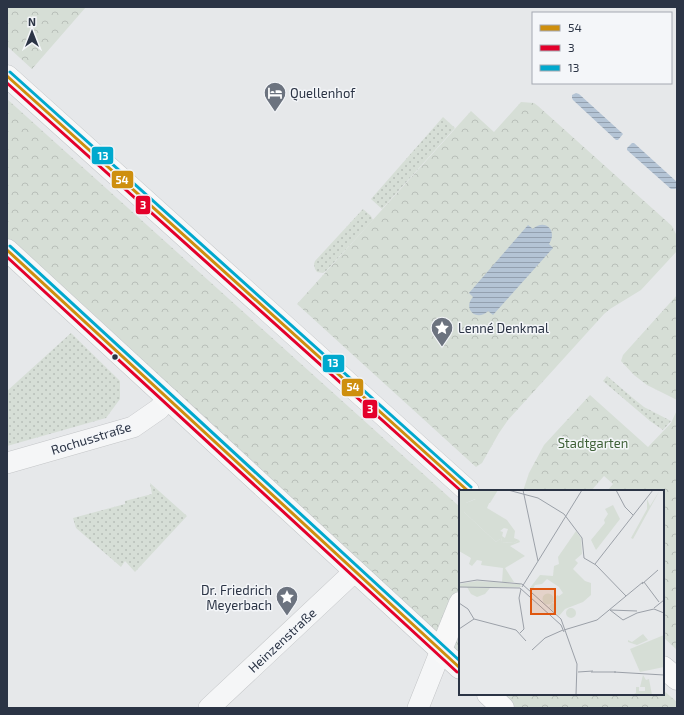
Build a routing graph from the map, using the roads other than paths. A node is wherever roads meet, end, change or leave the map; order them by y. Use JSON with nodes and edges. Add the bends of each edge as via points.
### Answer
{"nodes":[{"id":1,"x":7,"y":76,"type":"edge"},
{"id":2,"x":7,"y":250,"type":"edge"},
{"id":3,"x":168,"y":398,"type":"junction"},
{"id":4,"x":7,"y":463,"type":"edge"},
{"id":5,"x":467,"y":490,"type":"edge"},
{"id":6,"x":355,"y":571,"type":"junction"},
{"id":7,"x":459,"y":605,"type":"edge"},
{"id":8,"x":441,"y":650,"type":"junction"},
{"id":9,"x":459,"y":667,"type":"edge"},
{"id":10,"x":664,"y":668,"type":"edge"},
{"id":11,"x":677,"y":679,"type":"edge"},
{"id":12,"x":489,"y":695,"type":"edge"},
{"id":13,"x":209,"y":708,"type":"edge"},
{"id":14,"x":418,"y":708,"type":"edge"},
{"id":15,"x":503,"y":708,"type":"edge"}],
"edges":[{"from":1,"to":5,"type":"main road"},
{"from":2,"to":3,"type":"main road"},
{"from":3,"to":4,"type":"street","name":"Rochusstraße","via":[[158,409],[133,427]]},
{"from":3,"to":6,"type":"main road"},
{"from":6,"to":8,"type":"main road"},
{"from":6,"to":13,"type":"street","name":"Heinzenstraße"},
{"from":7,"to":8,"type":"main road"},
{"from":8,"to":9,"type":"main road"},
{"from":8,"to":14,"type":"street"},
{"from":10,"to":11,"type":"main road"},
{"from":12,"to":15,"type":"main road"}]}
